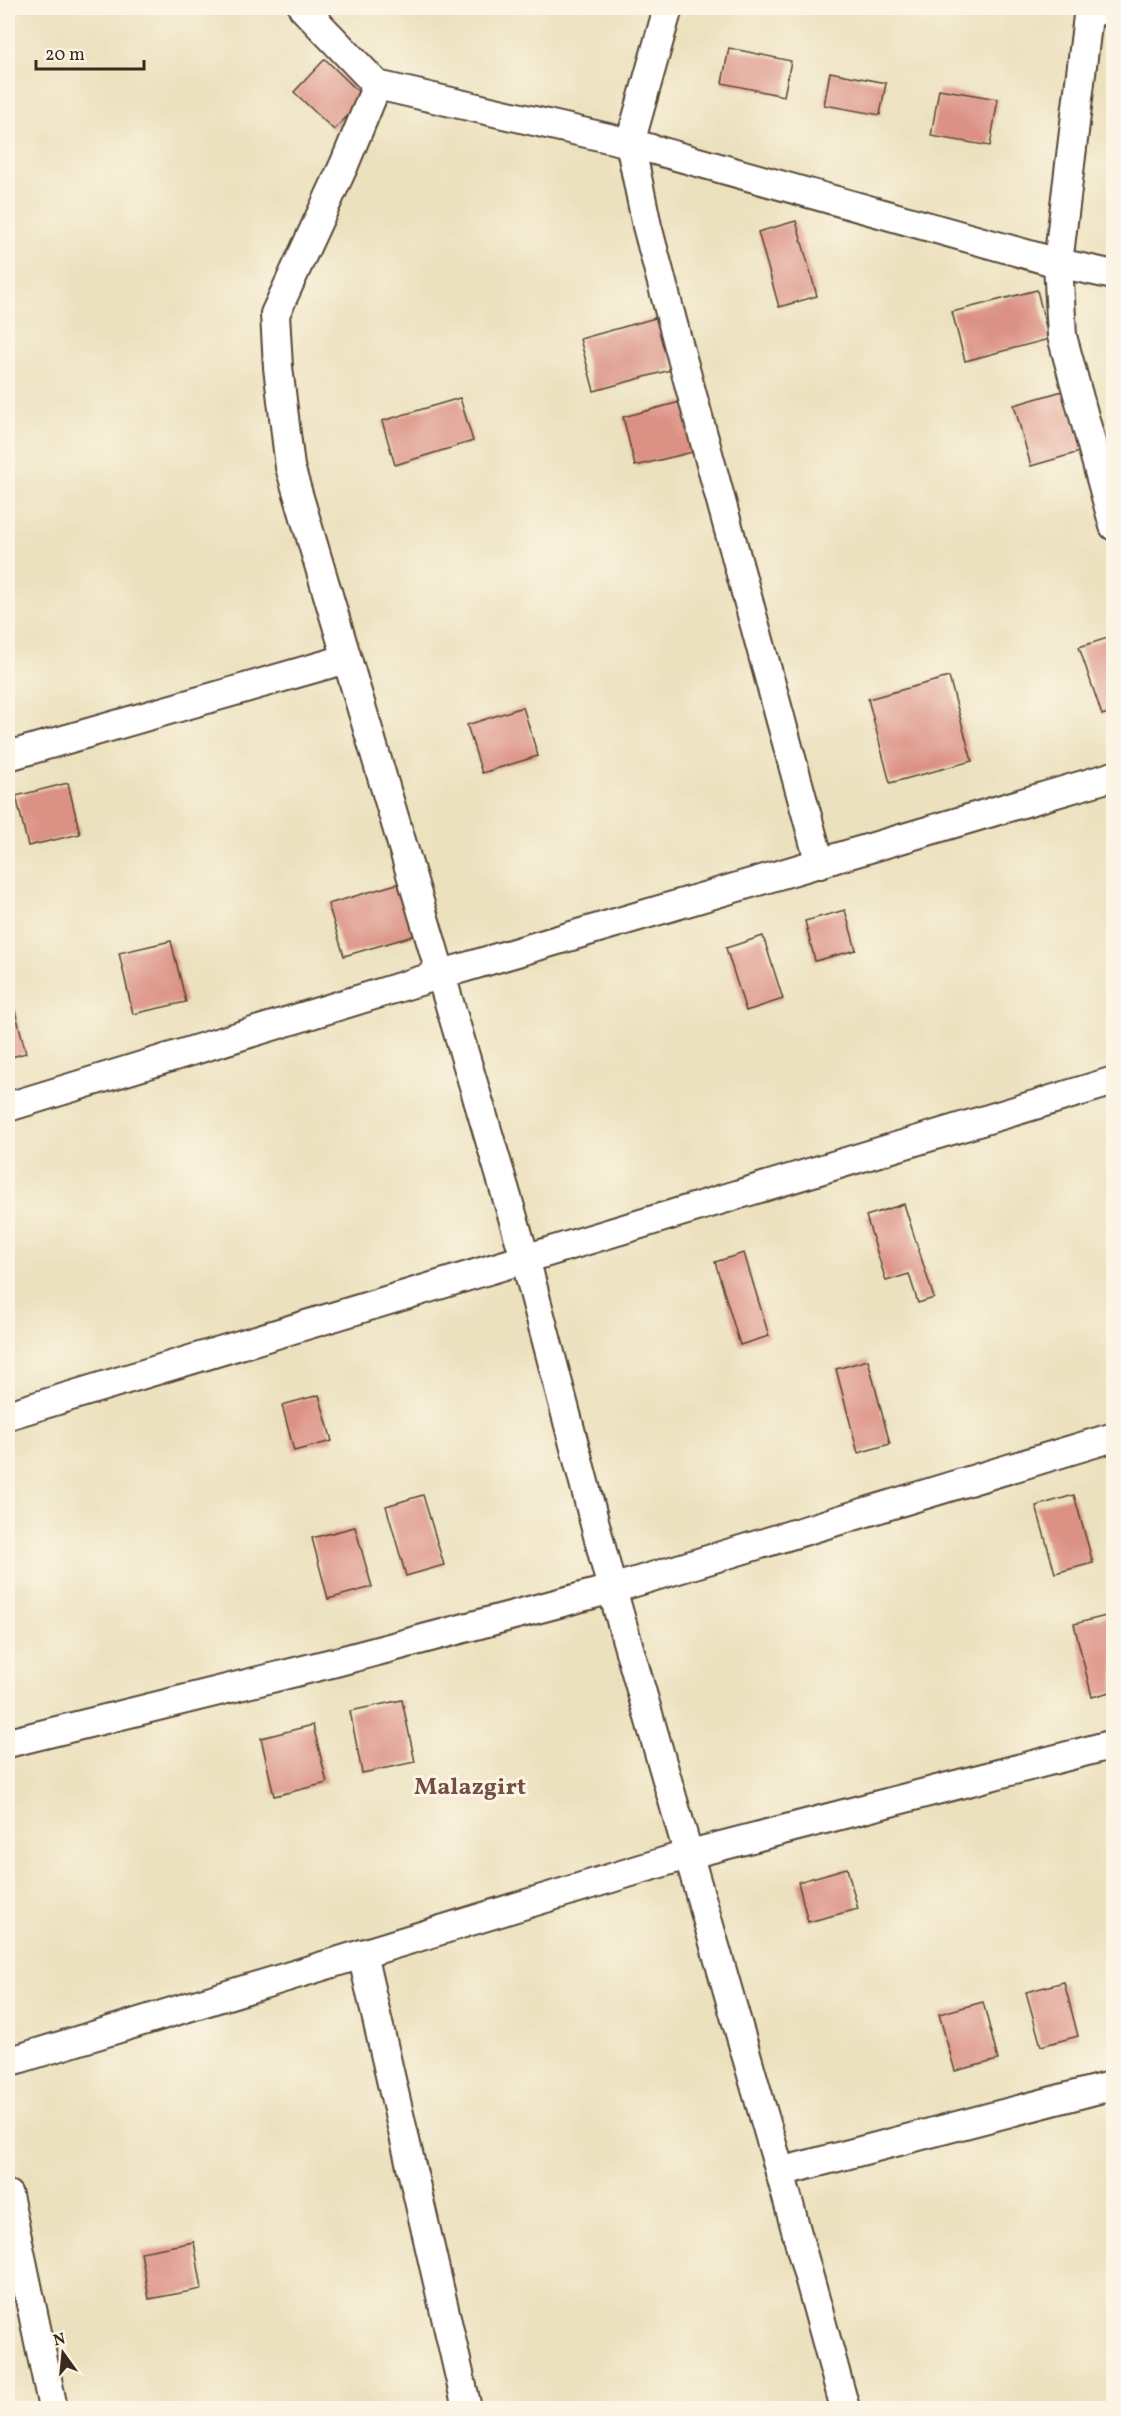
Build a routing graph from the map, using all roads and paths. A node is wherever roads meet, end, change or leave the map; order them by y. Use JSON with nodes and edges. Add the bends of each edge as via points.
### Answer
{"nodes":[{"id":1,"x":303,"y":8,"type":"edge"},
{"id":2,"x":668,"y":8,"type":"edge"},
{"id":3,"x":1089,"y":8,"type":"edge"},
{"id":4,"x":1113,"y":12,"type":"edge"},
{"id":5,"x":377,"y":85,"type":"junction"},
{"id":6,"x":630,"y":143,"type":"junction"},
{"id":7,"x":1058,"y":263,"type":"junction"},
{"id":8,"x":1113,"y":275,"type":"edge"},
{"id":9,"x":1113,"y":526,"type":"edge"},
{"id":10,"x":346,"y":658,"type":"junction"},
{"id":11,"x":8,"y":756,"type":"edge"},
{"id":12,"x":1113,"y":776,"type":"edge"},
{"id":13,"x":820,"y":864,"type":"junction"},
{"id":14,"x":439,"y":975,"type":"junction"},
{"id":15,"x":1113,"y":1081,"type":"edge"},
{"id":16,"x":8,"y":1107,"type":"edge"},
{"id":17,"x":525,"y":1258,"type":"junction"},
{"id":18,"x":8,"y":1415,"type":"edge"},
{"id":19,"x":1113,"y":1437,"type":"edge"},
{"id":20,"x":612,"y":1589,"type":"junction"},
{"id":21,"x":8,"y":1743,"type":"edge"},
{"id":22,"x":1113,"y":1744,"type":"edge"},
{"id":23,"x":690,"y":1854,"type":"junction"},
{"id":24,"x":362,"y":1954,"type":"junction"},
{"id":25,"x":8,"y":2062,"type":"edge"},
{"id":26,"x":1113,"y":2085,"type":"edge"},
{"id":27,"x":780,"y":2172,"type":"junction"},
{"id":28,"x":8,"y":2195,"type":"edge"},
{"id":29,"x":53,"y":2409,"type":"edge"},
{"id":30,"x":467,"y":2409,"type":"edge"},
{"id":31,"x":845,"y":2409,"type":"edge"}],
"edges":[{"from":1,"to":5,"type":"street"},
{"from":2,"to":6,"type":"street"},
{"from":3,"to":4,"type":"street"},
{"from":3,"to":7,"type":"street"},
{"from":5,"to":6,"type":"street"},
{"from":5,"to":10,"type":"street","via":[[275,314],[290,467]]},
{"from":6,"to":7,"type":"street"},
{"from":6,"to":13,"type":"street","via":[[647,226]]},
{"from":7,"to":8,"type":"street"},
{"from":7,"to":9,"type":"street","via":[[1062,336]]},
{"from":10,"to":11,"type":"street"},
{"from":10,"to":14,"type":"street"},
{"from":12,"to":13,"type":"street"},
{"from":13,"to":14,"type":"street"},
{"from":14,"to":16,"type":"street"},
{"from":14,"to":17,"type":"street"},
{"from":15,"to":17,"type":"street"},
{"from":17,"to":18,"type":"street"},
{"from":17,"to":20,"type":"street"},
{"from":19,"to":20,"type":"street"},
{"from":20,"to":21,"type":"street"},
{"from":20,"to":23,"type":"street"},
{"from":22,"to":23,"type":"street"},
{"from":23,"to":24,"type":"street"},
{"from":23,"to":27,"type":"street"},
{"from":24,"to":25,"type":"street"},
{"from":24,"to":30,"type":"street"},
{"from":26,"to":27,"type":"street"},
{"from":27,"to":31,"type":"street"},
{"from":28,"to":29,"type":"street"}]}
